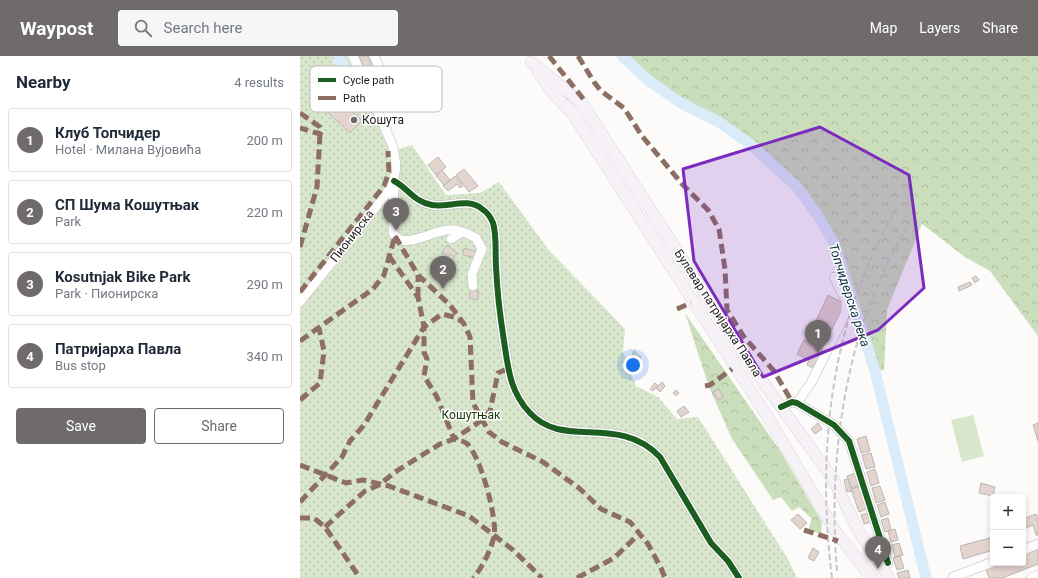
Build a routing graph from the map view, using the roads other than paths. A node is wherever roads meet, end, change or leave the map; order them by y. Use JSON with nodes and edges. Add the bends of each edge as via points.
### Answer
{"nodes":[{"id":1,"x":352,"y":56,"type":"edge"},
{"id":2,"x":374,"y":56,"type":"edge"},
{"id":3,"x":529,"y":59,"type":"edge"},
{"id":4,"x":357,"y":66,"type":"edge"},
{"id":5,"x":378,"y":66,"type":"edge"},
{"id":6,"x":378,"y":112,"type":"edge"},
{"id":7,"x":394,"y":181,"type":"junction"},
{"id":8,"x":462,"y":232,"type":"junction"},
{"id":9,"x":451,"y":239,"type":"dead end"},
{"id":10,"x":834,"y":277,"type":"dead end"},
{"id":11,"x":473,"y":286,"type":"dead end"},
{"id":12,"x":300,"y":302,"type":"edge"},
{"id":13,"x":797,"y":402,"type":"junction"},
{"id":14,"x":781,"y":407,"type":"junction"},
{"id":15,"x":1038,"y":544,"type":"edge"},
{"id":16,"x":1026,"y":549,"type":"edge"},
{"id":17,"x":888,"y":563,"type":"dead end"},
{"id":18,"x":990,"y":563,"type":"edge"},
{"id":19,"x":1038,"y":575,"type":"edge"},
{"id":20,"x":739,"y":578,"type":"edge"},
{"id":21,"x":872,"y":578,"type":"edge"},
{"id":22,"x":889,"y":578,"type":"edge"},
{"id":23,"x":953,"y":578,"type":"edge"},
{"id":24,"x":1031,"y":578,"type":"edge"}],
"edges":[{"from":1,"to":4,"type":"street","name":"Пионирска"},
{"from":2,"to":5,"type":"street"},
{"from":3,"to":14,"type":"main road","name":"Булевар патријарха Павла","via":[[582,103],[750,364]]},
{"from":3,"to":21,"type":"main road","name":"Булевар патријарха Павла","via":[[553,93],[572,113],[769,419],[836,532]]},
{"from":6,"to":7,"type":"street","name":"Пионирска","via":[[392,144],[396,165]]},
{"from":7,"to":8,"type":"street","via":[[393,232],[397,238],[406,241],[445,230]]},
{"from":7,"to":12,"type":"street","name":"Пионирска"},
{"from":7,"to":20,"type":"street","via":[[413,197],[426,203],[474,205],[481,207],[489,217],[494,231],[498,298],[507,369],[512,387],[525,408],[549,428],[579,432],[612,432],[634,438],[653,450],[660,457],[711,543],[723,554]]},
{"from":8,"to":9,"type":"street"},
{"from":8,"to":11,"type":"street","via":[[476,238],[481,246],[481,253],[472,274]]},
{"from":10,"to":13,"type":"street","via":[[846,301],[846,312],[811,383]]},
{"from":13,"to":14,"type":"street"},
{"from":13,"to":17,"type":"street","via":[[834,425],[849,441]]},
{"from":14,"to":22,"type":"main road","name":"Булевар патријарха Павла","via":[[839,490],[859,532]]},
{"from":15,"to":16,"type":"street"},
{"from":18,"to":23,"type":"street"},
{"from":19,"to":24,"type":"street"}]}
